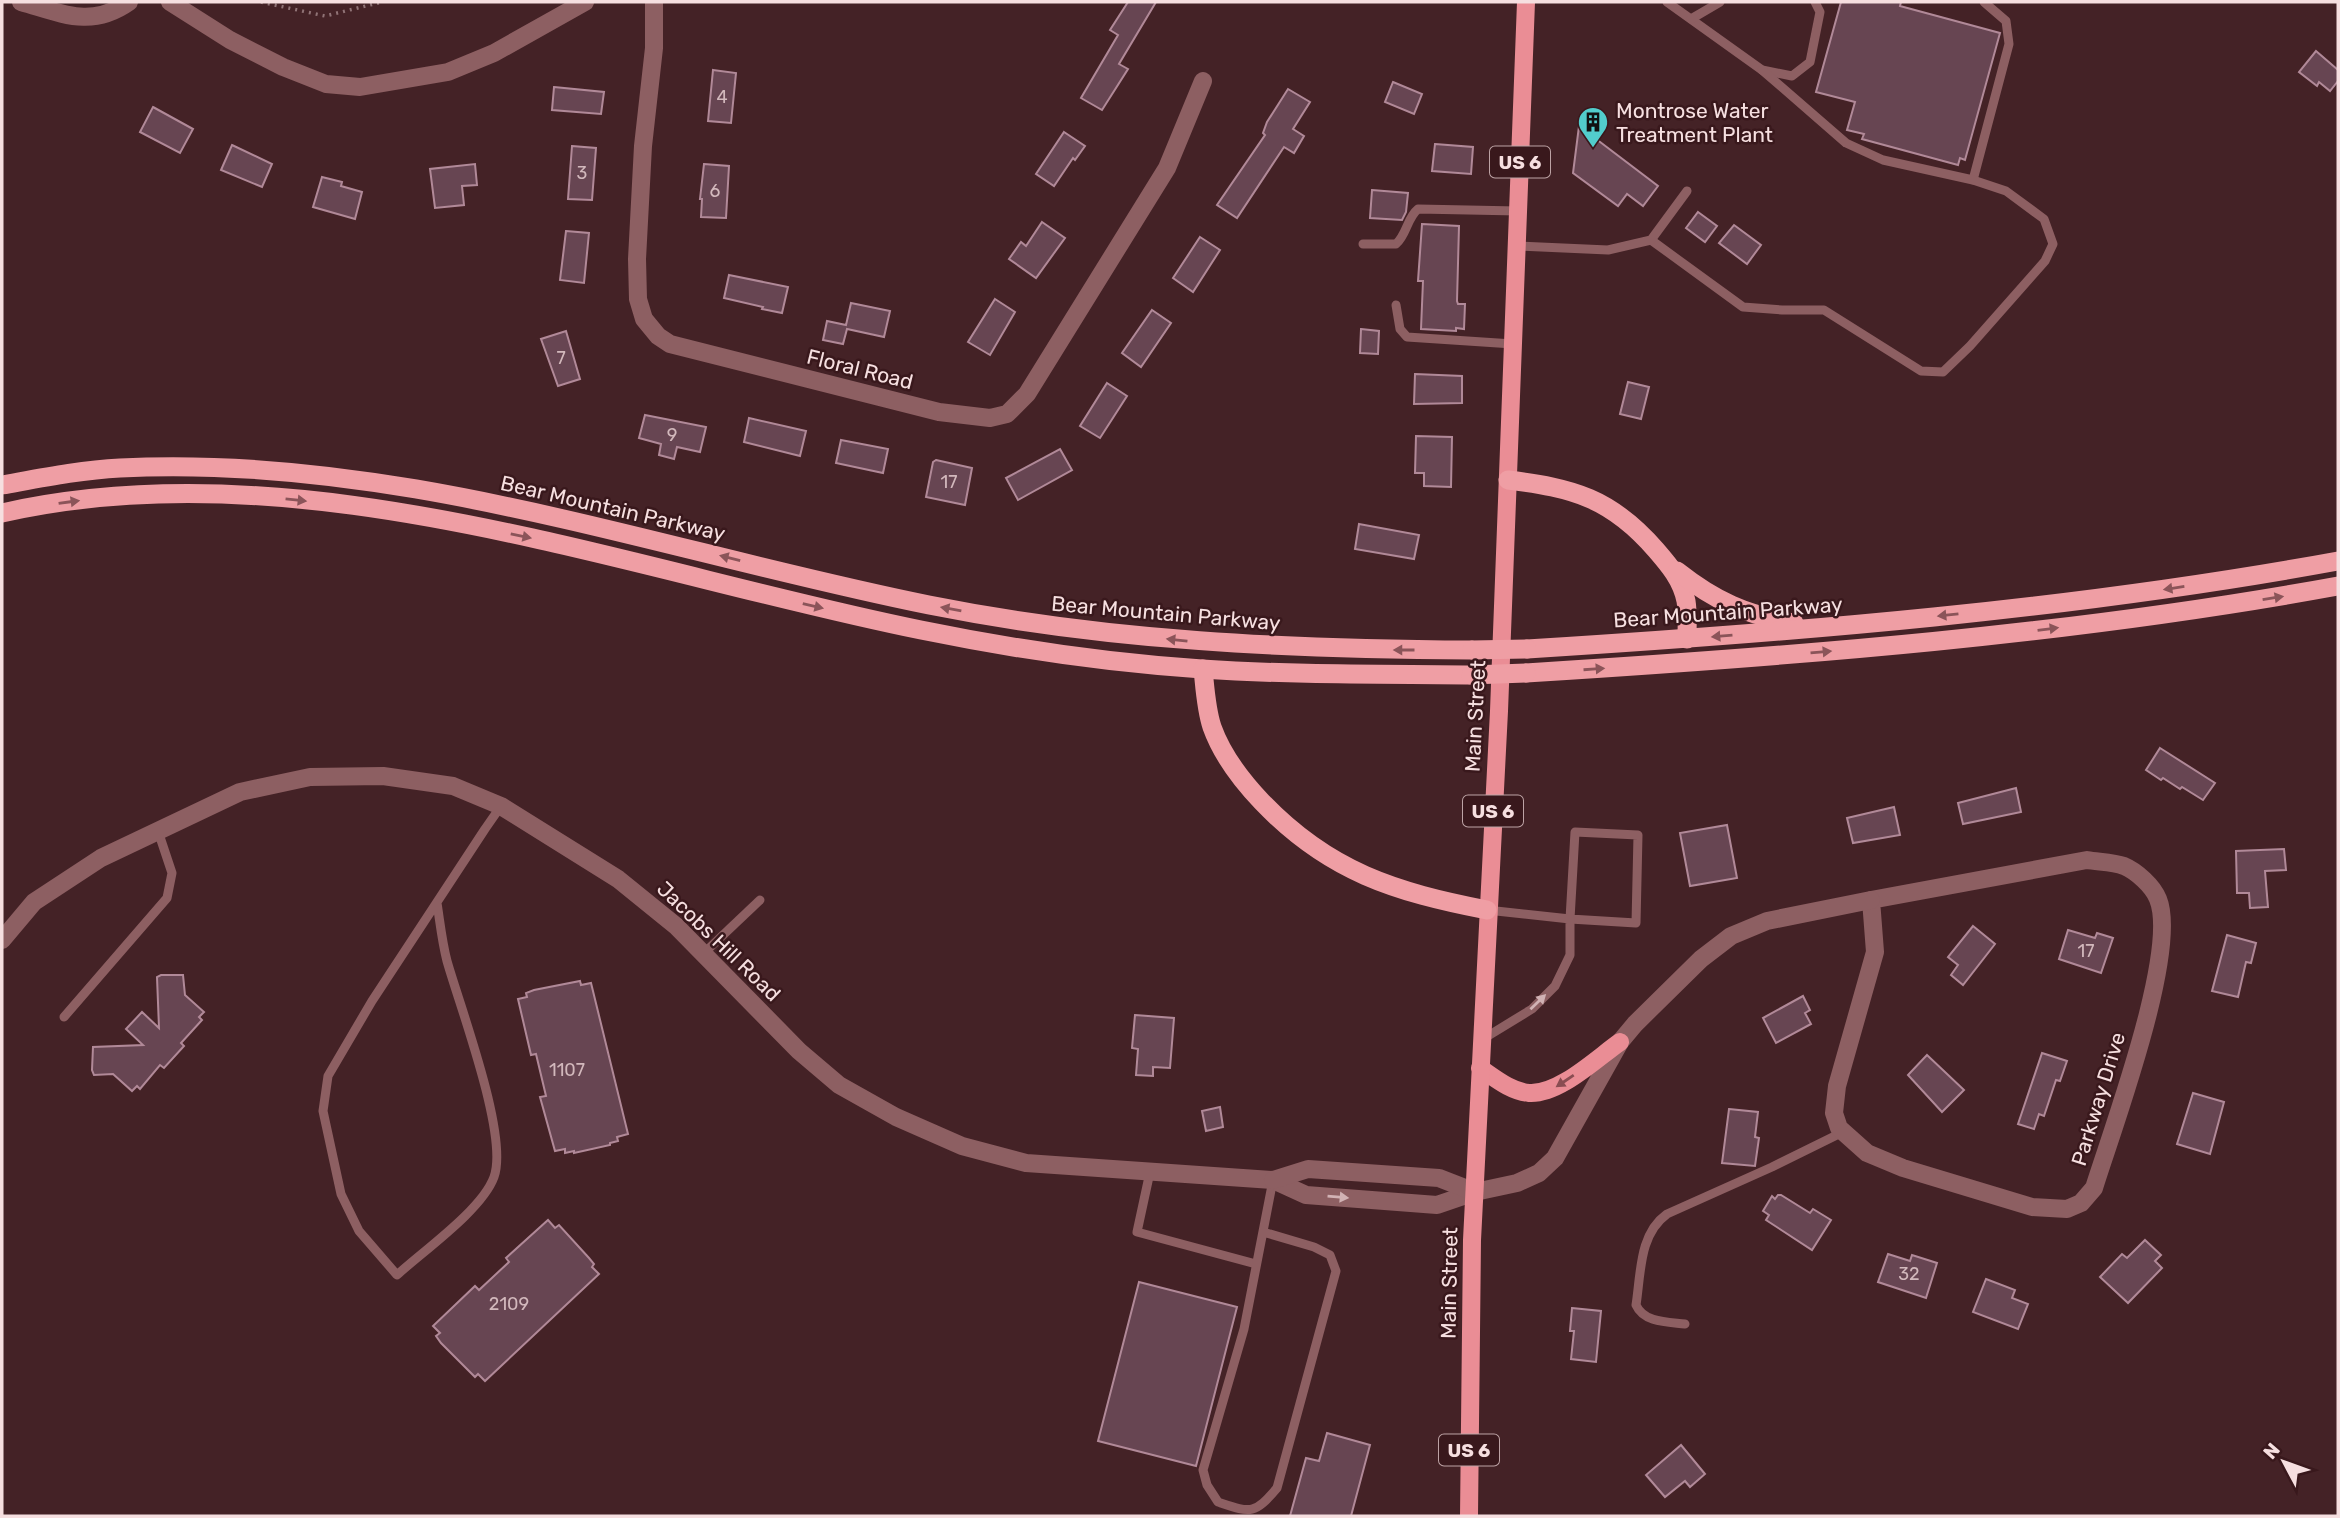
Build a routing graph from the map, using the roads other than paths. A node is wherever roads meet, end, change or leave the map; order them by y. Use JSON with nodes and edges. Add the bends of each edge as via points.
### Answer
{"nodes":[{"id":1,"x":21,"y":2,"type":"edge"},
{"id":2,"x":129,"y":2,"type":"edge"},
{"id":3,"x":170,"y":2,"type":"edge"},
{"id":4,"x":585,"y":2,"type":"edge"},
{"id":5,"x":654,"y":2,"type":"edge"},
{"id":6,"x":1526,"y":2,"type":"edge"},
{"id":7,"x":1667,"y":2,"type":"edge"},
{"id":8,"x":1720,"y":2,"type":"edge"},
{"id":9,"x":1815,"y":2,"type":"edge"},
{"id":10,"x":1984,"y":2,"type":"edge"},
{"id":11,"x":1691,"y":19,"type":"junction"},
{"id":12,"x":1762,"y":70,"type":"junction"},
{"id":13,"x":1203,"y":81,"type":"dead end"},
{"id":14,"x":1973,"y":180,"type":"junction"},
{"id":15,"x":1687,"y":191,"type":"dead end"},
{"id":16,"x":1518,"y":211,"type":"junction"},
{"id":17,"x":1651,"y":240,"type":"junction"},
{"id":18,"x":1363,"y":244,"type":"dead end"},
{"id":19,"x":1516,"y":246,"type":"junction"},
{"id":20,"x":1396,"y":305,"type":"dead end"},
{"id":21,"x":1513,"y":344,"type":"junction"},
{"id":22,"x":1508,"y":480,"type":"junction"},
{"id":23,"x":2,"y":485,"type":"edge"},
{"id":24,"x":2,"y":513,"type":"edge"},
{"id":25,"x":2338,"y":561,"type":"edge"},
{"id":26,"x":1668,"y":563,"type":"junction"},
{"id":27,"x":2338,"y":586,"type":"edge"},
{"id":28,"x":1826,"y":628,"type":"junction"},
{"id":29,"x":1687,"y":639,"type":"junction"},
{"id":30,"x":1203,"y":670,"type":"junction"},
{"id":31,"x":501,"y":806,"type":"junction"},
{"id":32,"x":158,"y":831,"type":"junction"},
{"id":33,"x":1625,"y":862,"type":"dead end"},
{"id":34,"x":1637,"y":862,"type":"junction"},
{"id":35,"x":1624,"y":889,"type":"dead end"},
{"id":36,"x":1637,"y":889,"type":"junction"},
{"id":37,"x":761,"y":900,"type":"dead end"},
{"id":38,"x":1871,"y":900,"type":"junction"},
{"id":39,"x":437,"y":903,"type":"junction"},
{"id":40,"x":1488,"y":910,"type":"junction"},
{"id":41,"x":1570,"y":919,"type":"junction"},
{"id":42,"x":2,"y":940,"type":"edge"},
{"id":43,"x":703,"y":954,"type":"junction"},
{"id":44,"x":64,"y":1017,"type":"dead end"},
{"id":45,"x":1482,"y":1040,"type":"junction"},
{"id":46,"x":1620,"y":1042,"type":"junction"},
{"id":47,"x":1480,"y":1068,"type":"junction"},
{"id":48,"x":1843,"y":1132,"type":"junction"},
{"id":49,"x":1150,"y":1172,"type":"junction"},
{"id":50,"x":1273,"y":1180,"type":"junction"},
{"id":51,"x":1475,"y":1192,"type":"junction"},
{"id":52,"x":1263,"y":1232,"type":"junction"},
{"id":53,"x":1256,"y":1264,"type":"junction"},
{"id":54,"x":1685,"y":1324,"type":"dead end"},
{"id":55,"x":1469,"y":1516,"type":"edge"}],
"edges":[{"from":1,"to":2,"type":"street","via":[[90,18]]},
{"from":3,"to":4,"type":"street","via":[[283,67],[326,84],[360,87],[448,72],[495,53]]},
{"from":5,"to":13,"type":"street","name":"Floral Road","via":[[637,259],[638,299],[644,319],[670,344],[939,412],[990,418],[1007,414],[1027,394],[1167,168]]},
{"from":6,"to":16,"type":"main road","name":"Main Street","number":"US 6"},
{"from":7,"to":11,"type":"lane"},
{"from":8,"to":11,"type":"lane"},
{"from":9,"to":12,"type":"lane","via":[[1820,12],[1810,62],[1792,76]]},
{"from":10,"to":14,"type":"lane","via":[[2006,22],[2008,44]]},
{"from":11,"to":12,"type":"lane"},
{"from":12,"to":14,"type":"lane","via":[[1846,142],[1883,160]]},
{"from":14,"to":17,"type":"lane","via":[[2006,191],[2043,219],[2053,244],[2045,261],[1943,372],[1921,371],[1824,310],[1743,307]]},
{"from":15,"to":17,"type":"lane"},
{"from":16,"to":18,"type":"lane","via":[[1418,209],[1396,244]]},
{"from":16,"to":19,"type":"main road","name":"Main Street","number":"US 6"},
{"from":17,"to":19,"type":"lane","via":[[1608,250]]},
{"from":19,"to":21,"type":"main road","name":"Main Street","number":"US 6"},
{"from":20,"to":21,"type":"lane","via":[[1400,330],[1407,337]]},
{"from":21,"to":22,"type":"main road","name":"Main Street","number":"US 6"},
{"from":22,"to":26,"type":"highway","via":[[1564,489],[1601,503],[1633,526]]},
{"from":22,"to":40,"type":"main road","name":"Main Street","number":"US 6"},
{"from":29,"to":23,"type":"highway","name":"Bear Mountain Parkway","one_way":true,"bridge":true,"via":[[1472,650],[1205,643],[1022,621],[841,586],[563,517],[332,476],[176,466],[57,475]]},
{"from":24,"to":30,"type":"highway","one_way":true,"via":[[85,499],[162,495],[353,506],[569,546],[919,630],[1034,650]]},
{"from":25,"to":28,"type":"highway","name":"Bear Mountain Parkway","one_way":true,"via":[[2156,591]]},
{"from":26,"to":28,"type":"highway","via":[[1730,606],[1771,619]]},
{"from":26,"to":29,"type":"highway","via":[[1686,602]]},
{"from":30,"to":27,"type":"highway","one_way":true,"bridge":true,"via":[[1471,675],[1777,656],[2160,615]]},
{"from":28,"to":29,"type":"highway","name":"Bear Mountain Parkway","one_way":true},
{"from":30,"to":40,"type":"highway","via":[[1210,721],[1222,749],[1253,792],[1294,831],[1328,858],[1363,875],[1424,897]]},
{"from":31,"to":32,"type":"street","name":"Jacobs Hill Road","via":[[453,786],[383,776],[310,777],[240,792]]},
{"from":31,"to":39,"type":"lane"},
{"from":31,"to":43,"type":"street","name":"Jacobs Hill Road","via":[[618,879]]},
{"from":32,"to":42,"type":"street","name":"Jacobs Hill Road","via":[[101,858],[34,902]]},
{"from":32,"to":44,"type":"lane","via":[[172,873],[167,898]]},
{"from":33,"to":34,"type":"lane"},
{"from":34,"to":36,"type":"lane"},
{"from":34,"to":41,"type":"lane","via":[[1638,835],[1575,832],[1578,860]]},
{"from":35,"to":36,"type":"lane"},
{"from":36,"to":41,"type":"lane","via":[[1636,923]]},
{"from":37,"to":43,"type":"lane"},
{"from":38,"to":46,"type":"street","name":"Parkway Drive","via":[[1767,921],[1731,936],[1701,959]]},
{"from":38,"to":48,"type":"street","via":[[1875,952],[1833,1113]]},
{"from":38,"to":48,"type":"street","name":"Parkway Drive","via":[[2087,860],[2125,866],[2150,886],[2159,900],[2160,963],[2094,1188],[2081,1203],[2067,1209],[2032,1207],[1891,1163],[1867,1153]]},
{"from":39,"to":39,"type":"lane","via":[[446,957],[492,1115],[498,1156],[494,1178],[477,1204],[397,1275],[359,1231],[341,1194],[323,1111],[328,1076]]},
{"from":40,"to":41,"type":"lane"},
{"from":40,"to":45,"type":"main road","name":"Main Street","number":"US 6"},
{"from":45,"to":41,"type":"lane","one_way":true,"via":[[1532,1009],[1555,986],[1570,954]]},
{"from":43,"to":49,"type":"street","name":"Jacobs Hill Road","via":[[839,1085],[896,1117],[962,1146],[1026,1163]]},
{"from":45,"to":47,"type":"main road","name":"Main Street","number":"US 6"},
{"from":46,"to":47,"type":"main road","one_way":true,"via":[[1544,1092],[1515,1090]]},
{"from":46,"to":51,"type":"street","name":"Parkway Drive","via":[[1555,1158],[1539,1173],[1517,1183]]},
{"from":47,"to":51,"type":"main road","name":"Main Street","number":"US 6"},
{"from":48,"to":54,"type":"lane","via":[[1656,1222],[1646,1237],[1636,1305],[1647,1318]]},
{"from":49,"to":50,"type":"street","name":"Jacobs Hill Road"},
{"from":49,"to":53,"type":"lane","via":[[1137,1232]]},
{"from":50,"to":51,"type":"street","name":"Jacobs Hill Road","via":[[1308,1169],[1439,1178]]},
{"from":50,"to":51,"type":"street","name":"Jacobs Hill Road","one_way":true,"via":[[1306,1195],[1437,1205]]},
{"from":50,"to":52,"type":"lane"},
{"from":51,"to":55,"type":"main road","name":"Main Street","number":"US 6"},
{"from":52,"to":53,"type":"lane"},
{"from":52,"to":53,"type":"lane","via":[[1330,1255],[1336,1271],[1278,1488],[1261,1508],[1244,1510],[1218,1502],[1203,1470],[1244,1329]]}]}
